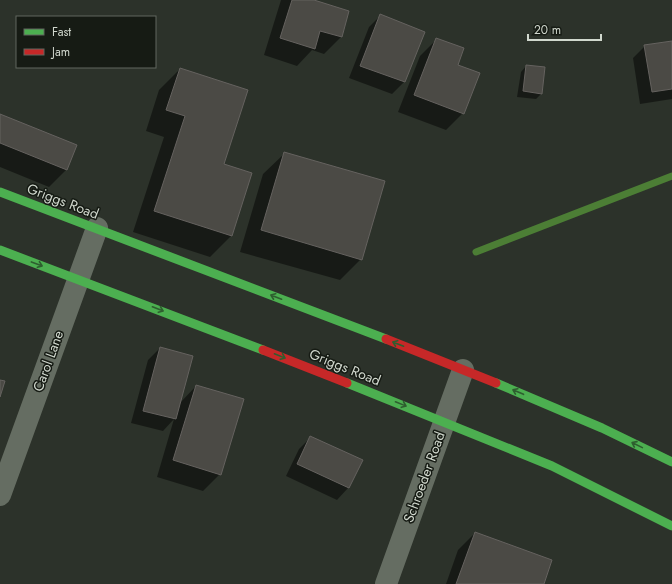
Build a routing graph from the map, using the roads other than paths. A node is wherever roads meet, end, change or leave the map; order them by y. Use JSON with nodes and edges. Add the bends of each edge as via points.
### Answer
{"nodes":[{"id":1,"x":0,"y":192,"type":"edge"},
{"id":2,"x":97,"y":228,"type":"junction"},
{"id":3,"x":0,"y":250,"type":"edge"},
{"id":4,"x":77,"y":278,"type":"junction"},
{"id":5,"x":463,"y":370,"type":"junction"},
{"id":6,"x":444,"y":421,"type":"junction"},
{"id":7,"x":672,"y":462,"type":"edge"},
{"id":8,"x":0,"y":495,"type":"edge"},
{"id":9,"x":672,"y":526,"type":"edge"},
{"id":10,"x":386,"y":584,"type":"edge"}],
"edges":[{"from":1,"to":2,"type":"main road","name":"Griggs Road"},
{"from":2,"to":4,"type":"street","name":"Carol Lane"},
{"from":5,"to":2,"type":"main road","name":"Griggs Road","one_way":true},
{"from":3,"to":4,"type":"main road","name":"Griggs Road","one_way":true},
{"from":4,"to":6,"type":"main road","name":"Griggs Road","one_way":true},
{"from":4,"to":8,"type":"street","name":"Carol Lane"},
{"from":5,"to":6,"type":"street","name":"Schroeder Road"},
{"from":7,"to":5,"type":"main road","name":"Griggs Road","one_way":true,"via":[[585,420]]},
{"from":6,"to":9,"type":"main road","name":"Griggs Road","via":[[552,466]]},
{"from":6,"to":10,"type":"street","name":"Schroeder Road"}]}
